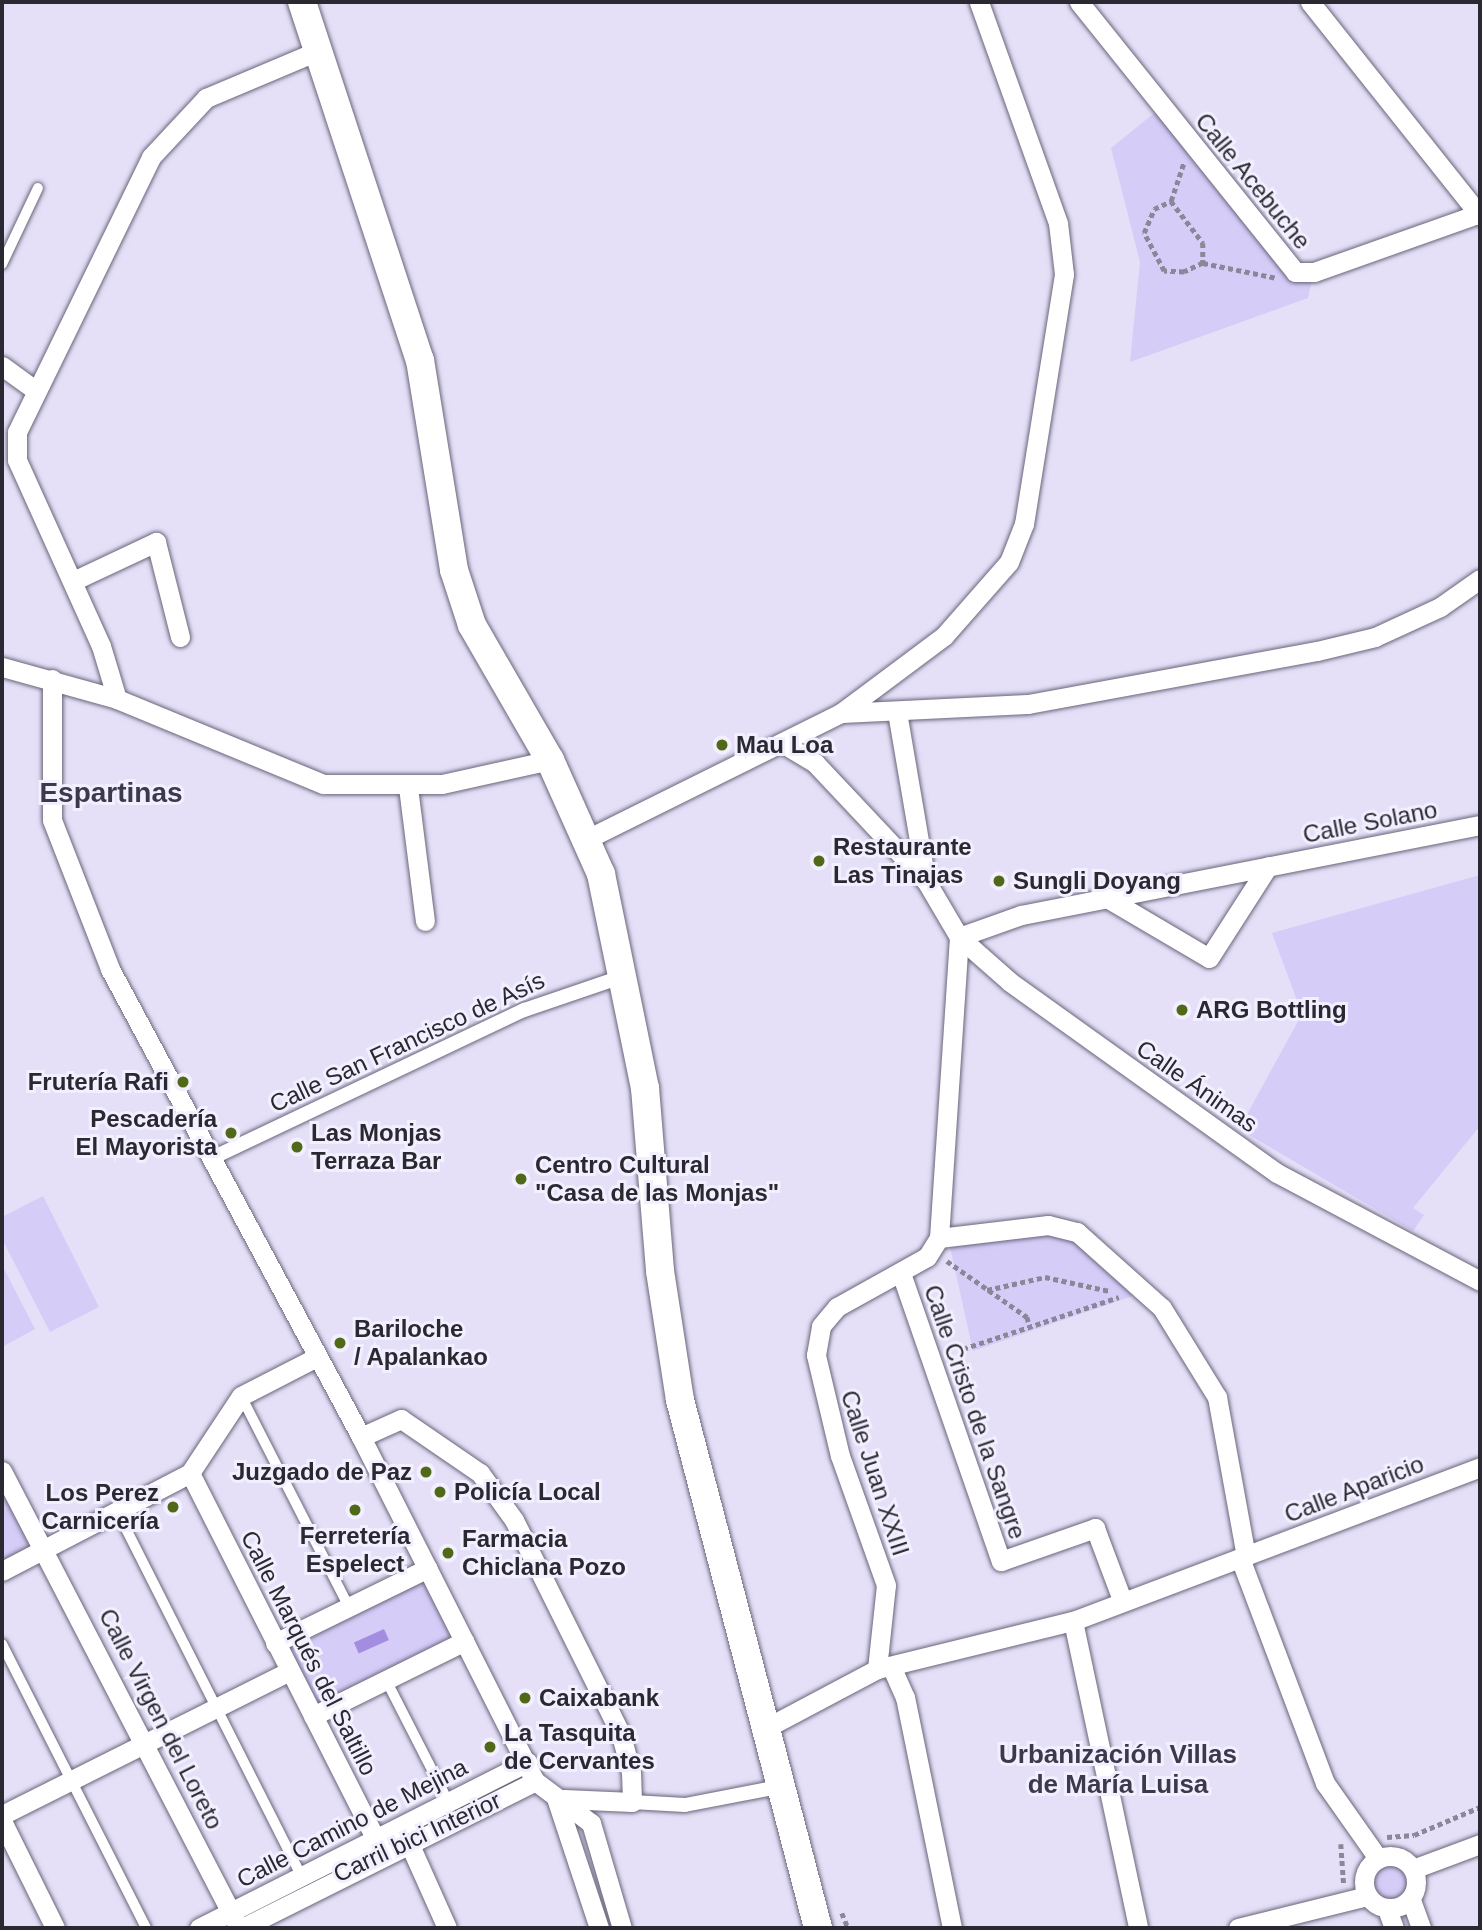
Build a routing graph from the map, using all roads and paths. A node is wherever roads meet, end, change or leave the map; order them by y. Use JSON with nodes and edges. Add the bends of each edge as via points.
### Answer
{"nodes":[{"id":1,"x":302,"y":2,"type":"edge"},
{"id":2,"x":979,"y":2,"type":"edge"},
{"id":3,"x":1079,"y":2,"type":"edge"},
{"id":4,"x":1310,"y":2,"type":"edge"},
{"id":5,"x":317,"y":51,"type":"junction"},
{"id":6,"x":1195,"y":146,"type":"junction"},
{"id":7,"x":38,"y":188,"type":"dead end"},
{"id":8,"x":1171,"y":201,"type":"junction"},
{"id":9,"x":1479,"y":215,"type":"edge"},
{"id":10,"x":1203,"y":263,"type":"junction"},
{"id":11,"x":2,"y":264,"type":"edge"},
{"id":12,"x":1295,"y":272,"type":"junction"},
{"id":13,"x":2,"y":366,"type":"edge"},
{"id":14,"x":34,"y":389,"type":"junction"},
{"id":15,"x":1480,"y":579,"type":"edge"},
{"id":16,"x":73,"y":581,"type":"junction"},
{"id":17,"x":180,"y":637,"type":"dead end"},
{"id":18,"x":2,"y":667,"type":"edge"},
{"id":19,"x":52,"y":679,"type":"junction"},
{"id":20,"x":117,"y":699,"type":"junction"},
{"id":21,"x":897,"y":712,"type":"junction"},
{"id":22,"x":841,"y":713,"type":"junction"},
{"id":23,"x":782,"y":743,"type":"junction"},
{"id":24,"x":550,"y":760,"type":"junction"},
{"id":25,"x":408,"y":786,"type":"junction"},
{"id":26,"x":1480,"y":825,"type":"edge"},
{"id":27,"x":587,"y":839,"type":"junction"},
{"id":28,"x":1268,"y":866,"type":"junction"},
{"id":29,"x":926,"y":881,"type":"junction"},
{"id":30,"x":1107,"y":898,"type":"junction"},
{"id":31,"x":425,"y":921,"type":"dead end"},
{"id":32,"x":959,"y":937,"type":"junction"},
{"id":33,"x":626,"y":975,"type":"junction"},
{"id":34,"x":210,"y":1159,"type":"junction"},
{"id":35,"x":939,"y":1238,"type":"junction"},
{"id":36,"x":947,"y":1261,"type":"dead end"},
{"id":37,"x":901,"y":1273,"type":"junction"},
{"id":38,"x":1480,"y":1281,"type":"edge"},
{"id":39,"x":988,"y":1290,"type":"junction"},
{"id":40,"x":1030,"y":1327,"type":"junction"},
{"id":41,"x":963,"y":1349,"type":"dead end"},
{"id":42,"x":317,"y":1357,"type":"junction"},
{"id":43,"x":241,"y":1396,"type":"junction"},
{"id":44,"x":361,"y":1437,"type":"junction"},
{"id":45,"x":1480,"y":1467,"type":"edge"},
{"id":46,"x":2,"y":1471,"type":"edge"},
{"id":47,"x":190,"y":1473,"type":"junction"},
{"id":48,"x":117,"y":1511,"type":"junction"},
{"id":49,"x":45,"y":1549,"type":"junction"},
{"id":50,"x":1243,"y":1557,"type":"junction"},
{"id":51,"x":428,"y":1568,"type":"junction"},
{"id":52,"x":2,"y":1571,"type":"edge"},
{"id":53,"x":1121,"y":1597,"type":"junction"},
{"id":54,"x":349,"y":1607,"type":"junction"},
{"id":55,"x":1073,"y":1620,"type":"junction"},
{"id":56,"x":465,"y":1641,"type":"junction"},
{"id":57,"x":275,"y":1643,"type":"junction"},
{"id":58,"x":2,"y":1644,"type":"edge"},
{"id":59,"x":884,"y":1667,"type":"junction"},
{"id":60,"x":289,"y":1671,"type":"junction"},
{"id":61,"x":386,"y":1680,"type":"junction"},
{"id":62,"x":216,"y":1707,"type":"junction"},
{"id":63,"x":313,"y":1716,"type":"junction"},
{"id":64,"x":768,"y":1727,"type":"junction"},
{"id":65,"x":147,"y":1743,"type":"junction"},
{"id":66,"x":527,"y":1762,"type":"junction"},
{"id":67,"x":72,"y":1780,"type":"junction"},
{"id":68,"x":535,"y":1782,"type":"junction"},
{"id":69,"x":784,"y":1786,"type":"junction"},
{"id":70,"x":556,"y":1798,"type":"junction"},
{"id":71,"x":448,"y":1801,"type":"junction"},
{"id":72,"x":632,"y":1802,"type":"junction"},
{"id":73,"x":2,"y":1815,"type":"edge"},
{"id":74,"x":2,"y":1821,"type":"edge"},
{"id":75,"x":410,"y":1843,"type":"junction"},
{"id":76,"x":1480,"y":1844,"type":"edge"},
{"id":77,"x":380,"y":1846,"type":"junction"},
{"id":78,"x":1378,"y":1858,"type":"junction"},
{"id":79,"x":1413,"y":1869,"type":"junction"},
{"id":80,"x":301,"y":1876,"type":"junction"},
{"id":81,"x":1367,"y":1896,"type":"junction"},
{"id":82,"x":1411,"y":1900,"type":"junction"},
{"id":83,"x":1387,"y":1909,"type":"junction"},
{"id":84,"x":238,"y":1923,"type":"edge"},
{"id":85,"x":818,"y":1926,"type":"edge"},
{"id":86,"x":55,"y":1928,"type":"edge"},
{"id":87,"x":146,"y":1928,"type":"edge"},
{"id":88,"x":199,"y":1928,"type":"edge"},
{"id":89,"x":447,"y":1928,"type":"edge"},
{"id":90,"x":598,"y":1928,"type":"edge"},
{"id":91,"x":622,"y":1928,"type":"edge"},
{"id":92,"x":952,"y":1928,"type":"edge"},
{"id":93,"x":1138,"y":1928,"type":"edge"},
{"id":94,"x":1238,"y":1928,"type":"edge"},
{"id":95,"x":1394,"y":1928,"type":"edge"},
{"id":96,"x":1421,"y":1928,"type":"edge"}],
"edges":[{"from":1,"to":5,"type":"main road"},
{"from":2,"to":22,"type":"street","via":[[1058,223],[1064,274],[1024,524],[1009,562],[981,601]]},
{"from":3,"to":6,"type":"street","name":"Calle Acebuche"},
{"from":4,"to":9,"type":"street"},
{"from":5,"to":14,"type":"street","via":[[205,98],[151,157]]},
{"from":5,"to":24,"type":"main road","via":[[420,360],[454,570],[472,625]]},
{"from":6,"to":8,"type":"path","via":[[1177,171]]},
{"from":6,"to":12,"type":"street","name":"Calle Acebuche"},
{"from":7,"to":11,"type":"lane"},
{"from":8,"to":10,"type":"path","via":[[1203,243]]},
{"from":8,"to":10,"type":"path","via":[[1154,209],[1144,233],[1150,254],[1164,271]]},
{"from":9,"to":12,"type":"street","name":"Calle Acebuche","via":[[1314,272]]},
{"from":10,"to":12,"type":"path","via":[[1268,280]]},
{"from":13,"to":14,"type":"street"},
{"from":14,"to":16,"type":"street","via":[[17,432],[17,460]]},
{"from":15,"to":21,"type":"street","via":[[1440,607],[1375,637],[1028,704]]},
{"from":16,"to":17,"type":"street","via":[[156,542]]},
{"from":16,"to":20,"type":"street"},
{"from":18,"to":19,"type":"street"},
{"from":19,"to":20,"type":"street"},
{"from":19,"to":34,"type":"street","via":[[52,820],[110,969]]},
{"from":20,"to":25,"type":"street","via":[[323,784]]},
{"from":21,"to":22,"type":"street"},
{"from":21,"to":29,"type":"street","name":"Calle Ánimas"},
{"from":22,"to":23,"type":"street"},
{"from":23,"to":27,"type":"street"},
{"from":23,"to":29,"type":"street","name":"Calle Ánimas","via":[[815,763]]},
{"from":24,"to":25,"type":"street","via":[[489,778]]},
{"from":24,"to":27,"type":"main road"},
{"from":25,"to":31,"type":"street"},
{"from":26,"to":28,"type":"street","name":"Calle Solano"},
{"from":27,"to":33,"type":"main road"},
{"from":28,"to":30,"type":"street","name":"Calle Solano"},
{"from":28,"to":30,"type":"street","via":[[1209,958]]},
{"from":29,"to":32,"type":"street","name":"Calle Ánimas"},
{"from":30,"to":32,"type":"street","name":"Calle Solano","via":[[1021,915]]},
{"from":32,"to":35,"type":"street"},
{"from":32,"to":38,"type":"street","name":"Calle Ánimas","via":[[1010,982],[1277,1173]]},
{"from":33,"to":34,"type":"street","name":"Calle San Francisco de Asís","via":[[524,1010]]},
{"from":33,"to":64,"type":"main road","via":[[645,1088],[660,1271],[680,1400]]},
{"from":34,"to":42,"type":"street"},
{"from":35,"to":37,"type":"street","name":"Calle Juan XXIII","via":[[927,1257]]},
{"from":35,"to":50,"type":"street","via":[[1048,1225],[1077,1232],[1163,1308],[1217,1396]]},
{"from":36,"to":39,"type":"path"},
{"from":37,"to":53,"type":"street","name":"Calle Cristo de la Sangre","via":[[1001,1561],[1096,1528]]},
{"from":37,"to":59,"type":"street","name":"Calle Juan XXIII","via":[[838,1307],[821,1326],[816,1355],[840,1456],[886,1585]]},
{"from":39,"to":40,"type":"path","via":[[1027,1317]]},
{"from":39,"to":40,"type":"path","via":[[1056,1278],[1119,1297]]},
{"from":40,"to":41,"type":"path"},
{"from":42,"to":43,"type":"street"},
{"from":42,"to":44,"type":"street"},
{"from":43,"to":47,"type":"street"},
{"from":43,"to":54,"type":"lane"},
{"from":44,"to":51,"type":"street"},
{"from":44,"to":72,"type":"street","via":[[401,1419],[480,1473],[520,1531],[621,1735]]},
{"from":45,"to":50,"type":"street","name":"Calle Aparicio"},
{"from":46,"to":49,"type":"street","name":"Calle Virgen del Loreto"},
{"from":47,"to":48,"type":"street"},
{"from":47,"to":57,"type":"street","name":"Calle Marqués del Saltillo"},
{"from":48,"to":49,"type":"street"},
{"from":48,"to":62,"type":"lane"},
{"from":49,"to":52,"type":"street"},
{"from":49,"to":65,"type":"street","name":"Calle Virgen del Loreto"},
{"from":50,"to":53,"type":"street","name":"Calle Aparicio"},
{"from":50,"to":78,"type":"street","via":[[1325,1783]]},
{"from":51,"to":54,"type":"street"},
{"from":51,"to":56,"type":"street"},
{"from":53,"to":55,"type":"street","name":"Calle Aparicio"},
{"from":54,"to":57,"type":"street"},
{"from":55,"to":59,"type":"street","name":"Calle Aparicio"},
{"from":55,"to":93,"type":"street"},
{"from":56,"to":61,"type":"street"},
{"from":56,"to":66,"type":"street"},
{"from":57,"to":60,"type":"street","name":"Calle Marqués del Saltillo"},
{"from":58,"to":67,"type":"lane"},
{"from":59,"to":64,"type":"street"},
{"from":59,"to":92,"type":"street","via":[[905,1698]]},
{"from":60,"to":62,"type":"street"},
{"from":60,"to":63,"type":"street","name":"Calle Marqués del Saltillo"},
{"from":61,"to":63,"type":"street"},
{"from":61,"to":71,"type":"lane"},
{"from":62,"to":65,"type":"street"},
{"from":62,"to":80,"type":"lane"},
{"from":63,"to":77,"type":"street","name":"Calle Marqués del Saltillo"},
{"from":64,"to":69,"type":"main road"},
{"from":65,"to":67,"type":"street"},
{"from":65,"to":84,"type":"street","name":"Calle Virgen del Loreto"},
{"from":66,"to":68,"type":"street"},
{"from":66,"to":71,"type":"street","name":"Calle Camino de Mejina"},
{"from":67,"to":73,"type":"street"},
{"from":67,"to":87,"type":"lane"},
{"from":68,"to":70,"type":"street"},
{"from":68,"to":75,"type":"street","name":"Calle Camino de Mejina"},
{"from":69,"to":72,"type":"street","via":[[685,1805]]},
{"from":69,"to":85,"type":"main road"},
{"from":70,"to":72,"type":"street"},
{"from":70,"to":90,"type":"street"},
{"from":70,"to":91,"type":"street","via":[[591,1823]]},
{"from":71,"to":77,"type":"street","name":"Calle Camino de Mejina"},
{"from":74,"to":86,"type":"street"},
{"from":75,"to":77,"type":"street","name":"Calle Camino de Mejina"},
{"from":75,"to":89,"type":"street"},
{"from":76,"to":79,"type":"street"},
{"from":77,"to":80,"type":"street","name":"Calle Camino de Mejina"},
{"from":77,"to":84,"type":"street","name":"Calle Camino de Mejina"},
{"from":78,"to":79,"type":"street","via":[[1395,1856]]},
{"from":78,"to":81,"type":"street","via":[[1365,1874]]},
{"from":79,"to":82,"type":"street","via":[[1417,1884]]},
{"from":80,"to":84,"type":"street","name":"Calle Camino de Mejina"},
{"from":81,"to":83,"type":"street"},
{"from":81,"to":94,"type":"street"},
{"from":82,"to":83,"type":"street"},
{"from":82,"to":96,"type":"street"},
{"from":83,"to":95,"type":"street"},
{"from":84,"to":88,"type":"street","name":"Calle Camino de Mejina"}]}
